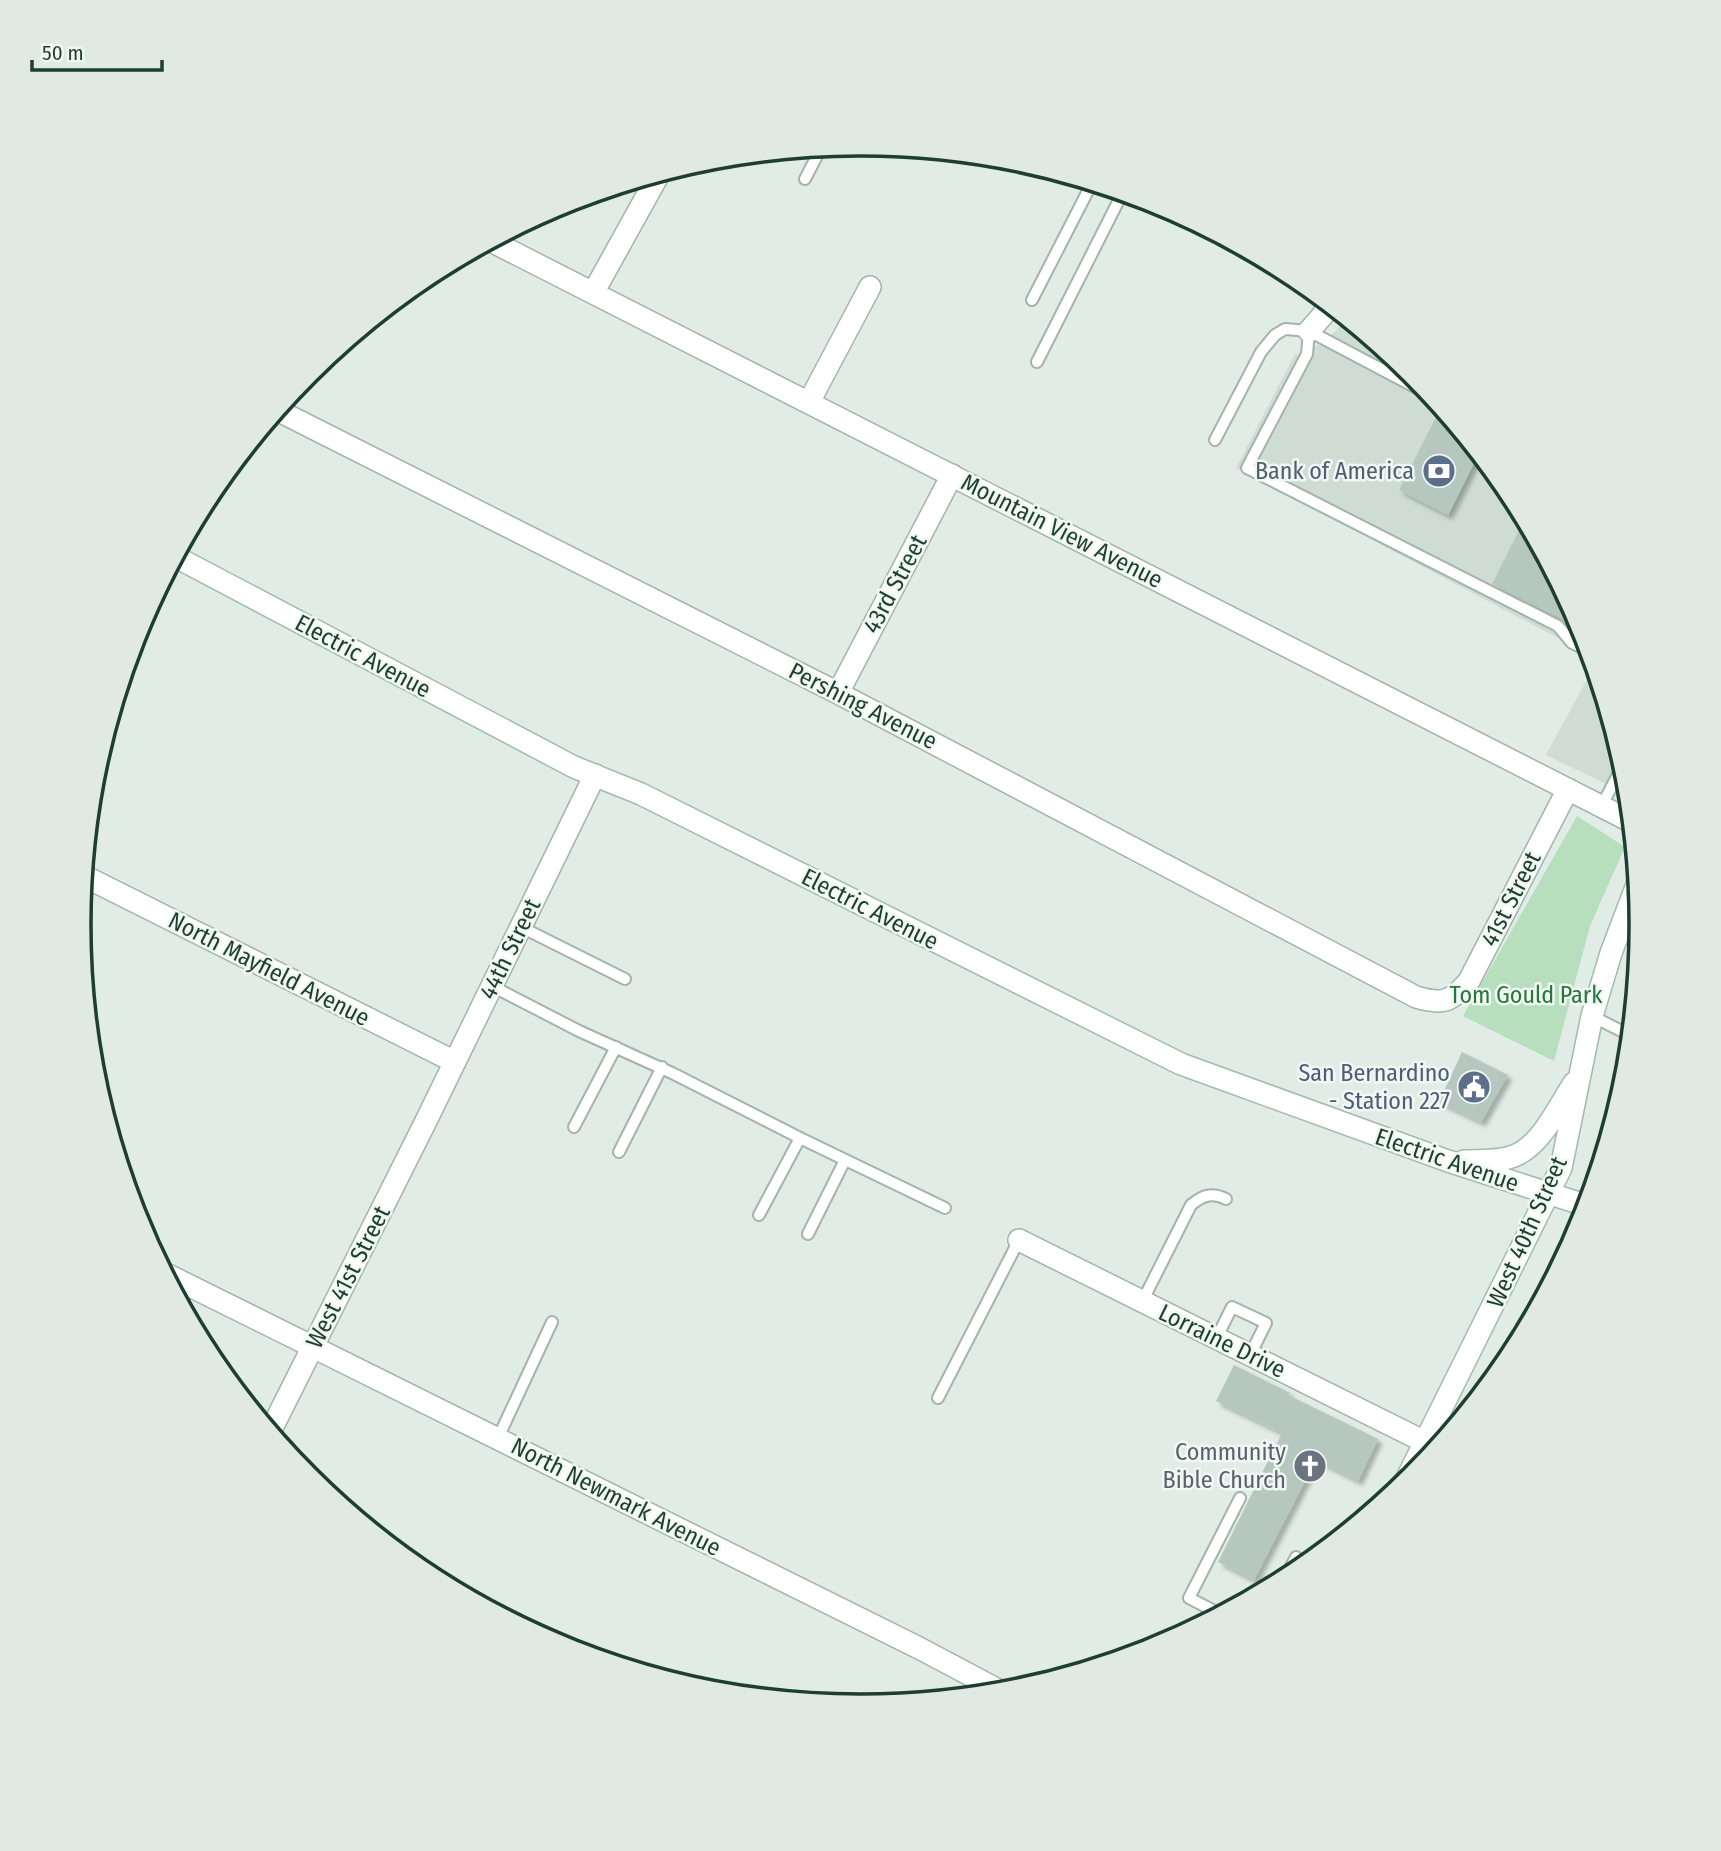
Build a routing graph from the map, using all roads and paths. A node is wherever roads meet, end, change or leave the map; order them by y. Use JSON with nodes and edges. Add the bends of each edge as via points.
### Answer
{"nodes":[{"id":1,"x":816,"y":158,"type":"edge"},
{"id":2,"x":805,"y":178,"type":"dead end"},
{"id":3,"x":653,"y":184,"type":"edge"},
{"id":4,"x":1088,"y":191,"type":"edge"},
{"id":5,"x":1119,"y":201,"type":"edge"},
{"id":6,"x":500,"y":246,"type":"edge"},
{"id":7,"x":870,"y":287,"type":"dead end"},
{"id":8,"x":593,"y":293,"type":"junction"},
{"id":9,"x":1032,"y":300,"type":"dead end"},
{"id":10,"x":1323,"y":311,"type":"edge"},
{"id":11,"x":1309,"y":331,"type":"junction"},
{"id":12,"x":1037,"y":362,"type":"dead end"},
{"id":13,"x":1390,"y":367,"type":"edge"},
{"id":14,"x":1387,"y":372,"type":"junction"},
{"id":15,"x":1406,"y":382,"type":"edge"},
{"id":16,"x":809,"y":402,"type":"junction"},
{"id":17,"x":285,"y":414,"type":"edge"},
{"id":18,"x":1215,"y":440,"type":"dead end"},
{"id":19,"x":952,"y":475,"type":"junction"},
{"id":20,"x":184,"y":560,"type":"edge"},
{"id":21,"x":1576,"y":645,"type":"edge"},
{"id":22,"x":838,"y":693,"type":"junction"},
{"id":23,"x":595,"y":775,"type":"junction"},
{"id":24,"x":1616,"y":779,"type":"edge"},
{"id":25,"x":1568,"y":789,"type":"junction"},
{"id":26,"x":1601,"y":807,"type":"junction"},
{"id":27,"x":1622,"y":817,"type":"edge"},
{"id":28,"x":93,"y":880,"type":"edge"},
{"id":29,"x":1629,"y":905,"type":"edge"},
{"id":30,"x":521,"y":926,"type":"junction"},
{"id":31,"x":625,"y":979,"type":"dead end"},
{"id":32,"x":492,"y":986,"type":"junction"},
{"id":33,"x":1447,"y":1002,"type":"joint"},
{"id":34,"x":1592,"y":1016,"type":"junction"},
{"id":35,"x":1622,"y":1031,"type":"edge"},
{"id":36,"x":616,"y":1047,"type":"junction"},
{"id":37,"x":455,"y":1062,"type":"junction"},
{"id":38,"x":662,"y":1068,"type":"junction"},
{"id":39,"x":1580,"y":1072,"type":"junction"},
{"id":40,"x":425,"y":1123,"type":"joint"},
{"id":41,"x":574,"y":1127,"type":"dead end"},
{"id":42,"x":800,"y":1138,"type":"junction"},
{"id":43,"x":619,"y":1152,"type":"dead end"},
{"id":44,"x":845,"y":1160,"type":"junction"},
{"id":45,"x":1448,"y":1161,"type":"junction"},
{"id":46,"x":1550,"y":1195,"type":"junction"},
{"id":47,"x":1226,"y":1199,"type":"dead end"},
{"id":48,"x":1578,"y":1203,"type":"edge"},
{"id":49,"x":945,"y":1209,"type":"dead end"},
{"id":50,"x":759,"y":1215,"type":"dead end"},
{"id":51,"x":808,"y":1234,"type":"dead end"},
{"id":52,"x":1019,"y":1240,"type":"joint"},
{"id":53,"x":177,"y":1280,"type":"edge"},
{"id":54,"x":1142,"y":1302,"type":"junction"},
{"id":55,"x":552,"y":1322,"type":"dead end"},
{"id":56,"x":1216,"y":1339,"type":"junction"},
{"id":57,"x":314,"y":1346,"type":"junction"},
{"id":58,"x":1250,"y":1355,"type":"junction"},
{"id":59,"x":938,"y":1398,"type":"dead end"},
{"id":60,"x":274,"y":1424,"type":"edge"},
{"id":61,"x":498,"y":1438,"type":"junction"},
{"id":62,"x":1425,"y":1442,"type":"junction"},
{"id":63,"x":1418,"y":1456,"type":"edge"},
{"id":64,"x":1240,"y":1499,"type":"dead end"},
{"id":65,"x":1296,"y":1557,"type":"dead end"},
{"id":66,"x":1294,"y":1561,"type":"edge"},
{"id":67,"x":1212,"y":1610,"type":"edge"},
{"id":68,"x":987,"y":1684,"type":"edge"}],
"edges":[{"from":1,"to":2,"type":"lane"},
{"from":3,"to":8,"type":"street"},
{"from":4,"to":9,"type":"lane"},
{"from":5,"to":12,"type":"lane"},
{"from":6,"to":8,"type":"street","name":"Mountain View Avenue"},
{"from":7,"to":16,"type":"street"},
{"from":8,"to":16,"type":"street","name":"Mountain View Avenue"},
{"from":10,"to":11,"type":"street"},
{"from":11,"to":14,"type":"lane"},
{"from":11,"to":18,"type":"lane","via":[[1285,329],[1275,335],[1261,352]]},
{"from":11,"to":21,"type":"lane","via":[[1307,354],[1247,468],[1558,626]]},
{"from":13,"to":14,"type":"lane"},
{"from":14,"to":15,"type":"lane"},
{"from":16,"to":19,"type":"street","name":"Mountain View Avenue"},
{"from":17,"to":22,"type":"street","name":"Pershing Avenue"},
{"from":19,"to":22,"type":"street","name":"43rd Street"},
{"from":19,"to":25,"type":"street","name":"Mountain View Avenue"},
{"from":20,"to":23,"type":"street","name":"Electric Avenue"},
{"from":22,"to":33,"type":"street","name":"Pershing Avenue","via":[[1416,997]]},
{"from":23,"to":30,"type":"street","name":"44th Street"},
{"from":23,"to":45,"type":"street","name":"Electric Avenue","via":[[1181,1064]]},
{"from":24,"to":26,"type":"lane"},
{"from":25,"to":26,"type":"street","name":"Mountain View Avenue"},
{"from":25,"to":33,"type":"street","name":"41st Street","via":[[1469,981]]},
{"from":26,"to":27,"type":"street","name":"Mountain View Avenue"},
{"from":28,"to":37,"type":"street","name":"North Mayfield Avenue"},
{"from":29,"to":34,"type":"street","name":"West 40th Street"},
{"from":30,"to":31,"type":"lane"},
{"from":30,"to":32,"type":"street","name":"44th Street"},
{"from":32,"to":36,"type":"lane"},
{"from":32,"to":37,"type":"street","name":"44th Street"},
{"from":34,"to":35,"type":"lane"},
{"from":34,"to":39,"type":"street","name":"West 40th Street"},
{"from":36,"to":38,"type":"lane"},
{"from":36,"to":41,"type":"lane"},
{"from":37,"to":40,"type":"street","name":"44th Street"},
{"from":38,"to":42,"type":"lane"},
{"from":38,"to":43,"type":"lane"},
{"from":39,"to":45,"type":"street","via":[[1540,1136],[1525,1150],[1504,1159]]},
{"from":39,"to":46,"type":"street","name":"West 40th Street","via":[[1562,1168]]},
{"from":40,"to":57,"type":"street","name":"West 41st Street"},
{"from":42,"to":44,"type":"lane"},
{"from":42,"to":50,"type":"lane"},
{"from":44,"to":49,"type":"lane"},
{"from":44,"to":51,"type":"lane"},
{"from":45,"to":46,"type":"street","name":"Electric Avenue"},
{"from":46,"to":48,"type":"street","name":"Electric Avenue"},
{"from":46,"to":62,"type":"street","name":"West 40th Street"},
{"from":47,"to":54,"type":"lane","via":[[1201,1196],[1191,1205]]},
{"from":52,"to":54,"type":"street","name":"Lorraine Drive"},
{"from":52,"to":59,"type":"lane"},
{"from":53,"to":57,"type":"street","name":"North Newmark Avenue"},
{"from":54,"to":56,"type":"street","name":"Lorraine Drive"},
{"from":55,"to":61,"type":"lane"},
{"from":56,"to":58,"type":"street","name":"Lorraine Drive"},
{"from":56,"to":58,"type":"lane","via":[[1231,1307],[1266,1323]]},
{"from":57,"to":60,"type":"street","name":"West 41st Street"},
{"from":57,"to":61,"type":"street","name":"North Newmark Avenue"},
{"from":58,"to":62,"type":"street","name":"Lorraine Drive"},
{"from":61,"to":68,"type":"street","name":"North Newmark Avenue"},
{"from":62,"to":63,"type":"street","name":"West 40th Street"},
{"from":64,"to":67,"type":"lane","via":[[1189,1598]]},
{"from":65,"to":66,"type":"lane"}]}
